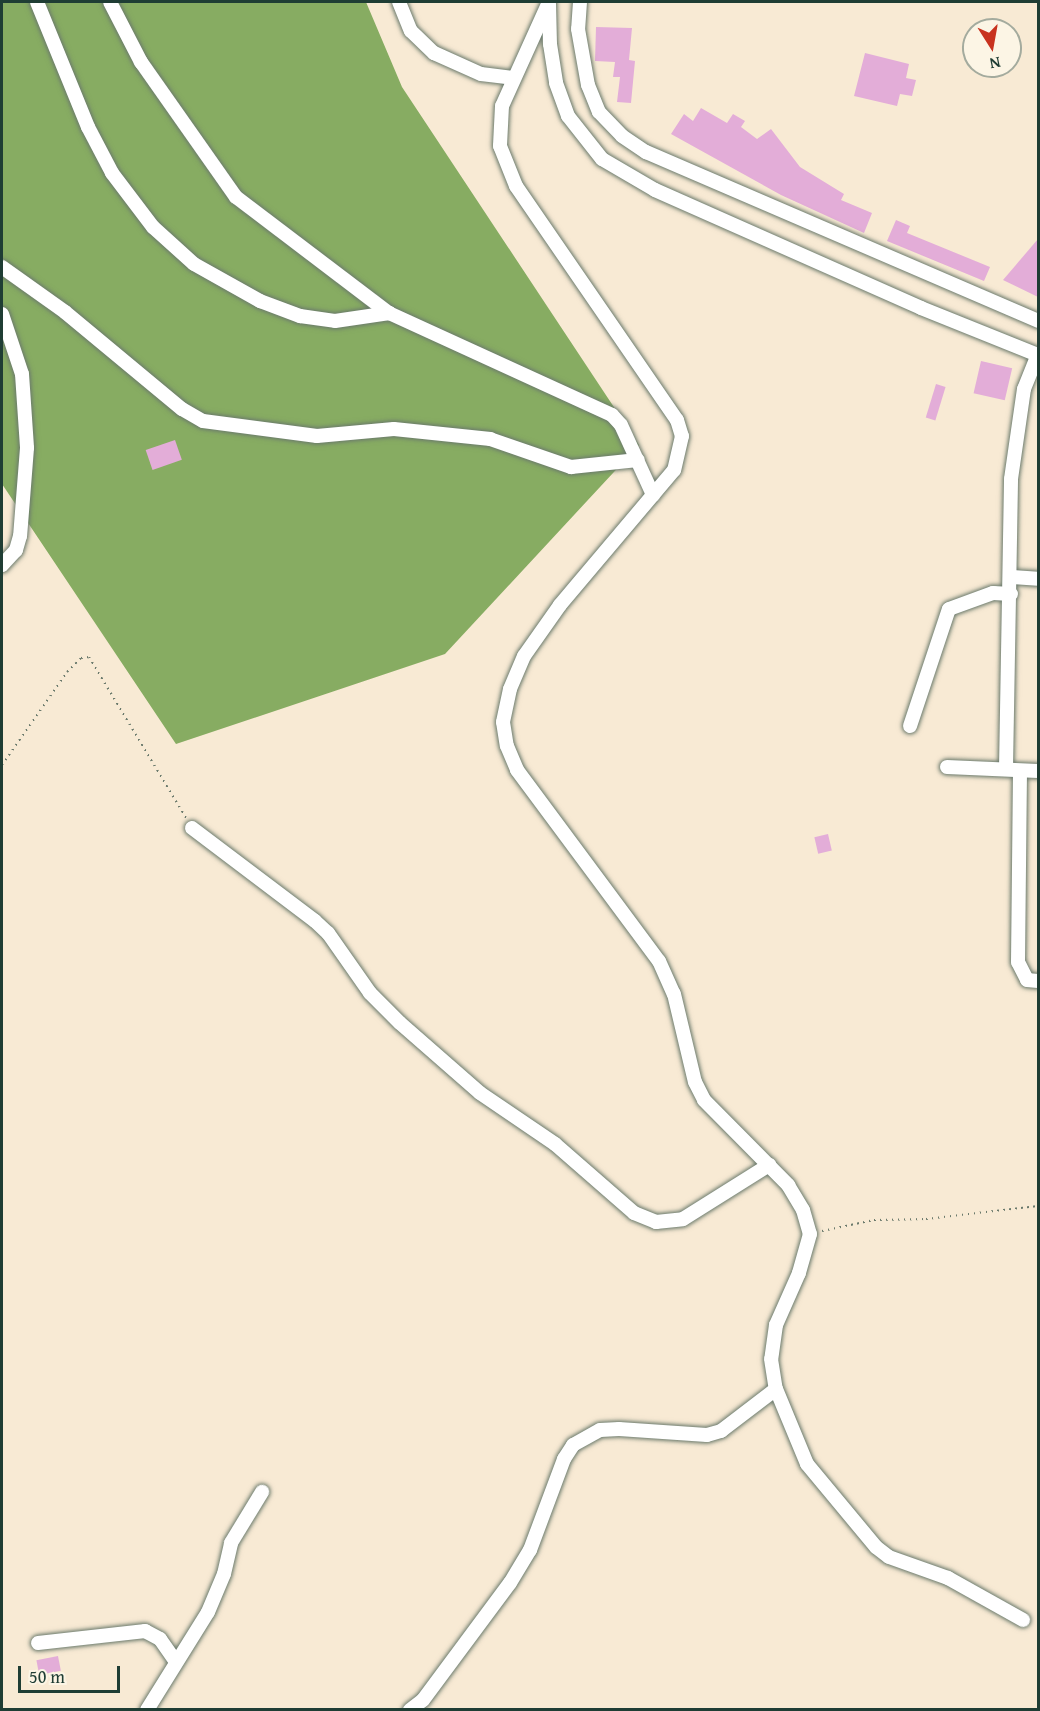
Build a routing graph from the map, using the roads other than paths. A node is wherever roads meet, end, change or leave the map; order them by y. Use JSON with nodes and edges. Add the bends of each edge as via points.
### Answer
{"nodes":[{"id":1,"x":37,"y":2,"type":"edge"},
{"id":2,"x":110,"y":2,"type":"edge"},
{"id":3,"x":399,"y":2,"type":"edge"},
{"id":4,"x":549,"y":2,"type":"edge"},
{"id":5,"x":580,"y":2,"type":"edge"},
{"id":6,"x":513,"y":78,"type":"junction"},
{"id":7,"x":2,"y":267,"type":"edge"},
{"id":8,"x":389,"y":313,"type":"junction"},
{"id":9,"x":2,"y":314,"type":"edge"},
{"id":10,"x":1038,"y":321,"type":"edge"},
{"id":11,"x":1038,"y":355,"type":"edge"},
{"id":12,"x":638,"y":460,"type":"junction"},
{"id":13,"x":653,"y":495,"type":"junction"},
{"id":14,"x":2,"y":565,"type":"edge"},
{"id":15,"x":1012,"y":577,"type":"junction"},
{"id":16,"x":1038,"y":579,"type":"edge"},
{"id":17,"x":1011,"y":594,"type":"junction"},
{"id":18,"x":910,"y":726,"type":"dead end"},
{"id":19,"x":947,"y":767,"type":"dead end"},
{"id":20,"x":1013,"y":770,"type":"junction"},
{"id":21,"x":1038,"y":771,"type":"edge"},
{"id":22,"x":192,"y":828,"type":"road end"},
{"id":23,"x":1038,"y":981,"type":"edge"},
{"id":24,"x":769,"y":1165,"type":"junction"},
{"id":25,"x":776,"y":1389,"type":"junction"},
{"id":26,"x":262,"y":1492,"type":"dead end"},
{"id":27,"x":1023,"y":1620,"type":"dead end"},
{"id":28,"x":38,"y":1643,"type":"dead end"},
{"id":29,"x":176,"y":1662,"type":"junction"},
{"id":30,"x":147,"y":1710,"type":"edge"},
{"id":31,"x":410,"y":1710,"type":"edge"}],
"edges":[{"from":1,"to":8,"type":"street","via":[[88,127],[112,173],[153,228],[194,264],[260,301],[300,316],[335,321]]},
{"from":2,"to":8,"type":"street","via":[[141,62],[236,197]]},
{"from":3,"to":6,"type":"street","via":[[411,31],[434,53],[481,74]]},
{"from":4,"to":6,"type":"street"},
{"from":4,"to":11,"type":"street","via":[[556,83],[568,116],[602,159],[655,190],[921,308]]},
{"from":5,"to":10,"type":"street","via":[[578,29],[588,86],[599,112],[622,136],[646,152]]},
{"from":6,"to":13,"type":"street","via":[[499,126],[500,146],[512,177],[677,420],[682,436],[680,455],[674,470]]},
{"from":7,"to":12,"type":"street","via":[[65,312],[182,409],[203,421],[317,436],[394,429],[490,439],[571,467]]},
{"from":8,"to":12,"type":"street","via":[[598,406],[621,425]]},
{"from":9,"to":14,"type":"street","via":[[22,374],[27,448],[20,536],[16,550]]},
{"from":11,"to":15,"type":"street","via":[[1024,389],[1014,445]]},
{"from":12,"to":13,"type":"street"},
{"from":13,"to":24,"type":"street","via":[[560,605],[524,656],[510,689],[503,722],[507,746],[517,770],[659,961],[674,994],[694,1082],[704,1100]]},
{"from":15,"to":16,"type":"street"},
{"from":15,"to":17,"type":"street"},
{"from":17,"to":18,"type":"street","via":[[993,593],[950,609]]},
{"from":17,"to":20,"type":"street"},
{"from":19,"to":20,"type":"street"},
{"from":20,"to":21,"type":"street"},
{"from":20,"to":23,"type":"street","via":[[1018,962],[1027,980]]},
{"from":22,"to":24,"type":"street","via":[[315,921],[328,933],[370,993],[480,1093],[555,1144],[634,1213],[656,1222],[682,1219]]},
{"from":24,"to":25,"type":"street","via":[[803,1210],[810,1234],[800,1273],[772,1340]]},
{"from":25,"to":27,"type":"street","via":[[807,1464],[876,1547],[899,1562],[948,1578],[990,1598]]},
{"from":25,"to":31,"type":"street","via":[[721,1431],[707,1435],[600,1430],[573,1445],[564,1459],[530,1550],[510,1583],[423,1700]]},
{"from":26,"to":29,"type":"street","via":[[242,1520],[207,1612]]},
{"from":28,"to":29,"type":"street","via":[[145,1631],[160,1639]]},
{"from":29,"to":30,"type":"street"}]}
